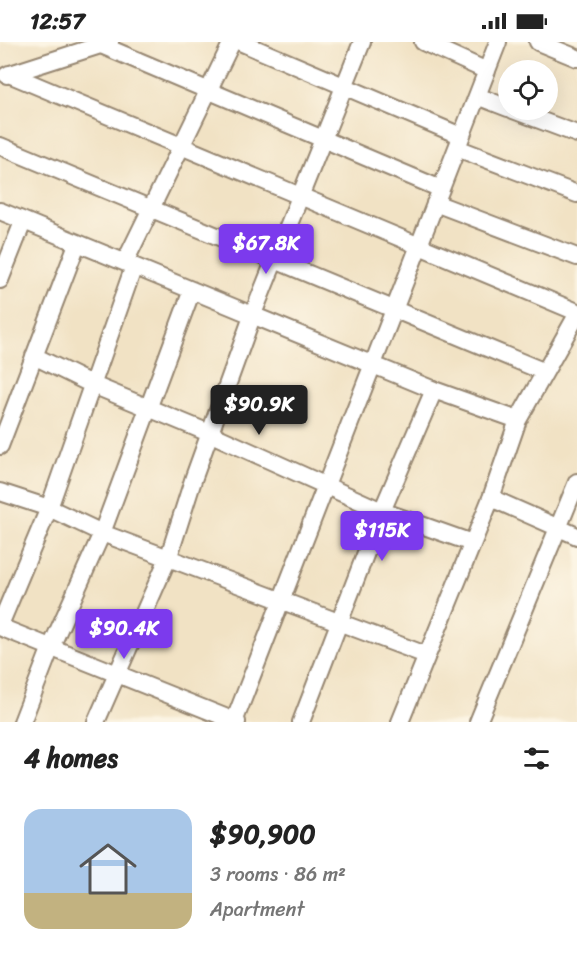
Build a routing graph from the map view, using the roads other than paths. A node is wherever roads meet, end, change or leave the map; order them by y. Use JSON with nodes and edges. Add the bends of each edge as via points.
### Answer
{"nodes":[{"id":1,"x":232,"y":42,"type":"edge"},
{"id":2,"x":240,"y":42,"type":"edge"},
{"id":3,"x":362,"y":42,"type":"edge"},
{"id":4,"x":423,"y":42,"type":"edge"},
{"id":5,"x":498,"y":42,"type":"edge"},
{"id":6,"x":538,"y":42,"type":"edge"},
{"id":7,"x":106,"y":44,"type":"edge"},
{"id":8,"x":577,"y":58,"type":"edge"},
{"id":9,"x":487,"y":71,"type":"junction"},
{"id":10,"x":4,"y":75,"type":"edge"},
{"id":11,"x":344,"y":86,"type":"junction"},
{"id":12,"x":208,"y":90,"type":"junction"},
{"id":13,"x":477,"y":96,"type":"junction"},
{"id":14,"x":498,"y":104,"type":"edge"},
{"id":15,"x":540,"y":120,"type":"edge"},
{"id":16,"x":577,"y":134,"type":"edge"},
{"id":17,"x":323,"y":139,"type":"junction"},
{"id":18,"x":459,"y":142,"type":"junction"},
{"id":19,"x":0,"y":146,"type":"edge"},
{"id":20,"x":181,"y":146,"type":"junction"},
{"id":21,"x":575,"y":189,"type":"edge"},
{"id":22,"x":299,"y":196,"type":"junction"},
{"id":23,"x":438,"y":196,"type":"junction"},
{"id":24,"x":151,"y":208,"type":"junction"},
{"id":25,"x":0,"y":211,"type":"edge"},
{"id":26,"x":23,"y":222,"type":"junction"},
{"id":27,"x":77,"y":244,"type":"junction"},
{"id":28,"x":419,"y":246,"type":"junction"},
{"id":29,"x":577,"y":257,"type":"edge"},
{"id":30,"x":274,"y":259,"type":"junction"},
{"id":31,"x":129,"y":264,"type":"junction"},
{"id":32,"x":0,"y":280,"type":"edge"},
{"id":33,"x":192,"y":290,"type":"junction"},
{"id":34,"x":394,"y":309,"type":"junction"},
{"id":35,"x":577,"y":314,"type":"edge"},
{"id":36,"x":253,"y":315,"type":"junction"},
{"id":37,"x":34,"y":356,"type":"junction"},
{"id":38,"x":373,"y":365,"type":"junction"},
{"id":39,"x":545,"y":372,"type":"junction"},
{"id":40,"x":93,"y":385,"type":"junction"},
{"id":41,"x":434,"y":390,"type":"junction"},
{"id":42,"x":146,"y":409,"type":"junction"},
{"id":43,"x":518,"y":420,"type":"junction"},
{"id":44,"x":209,"y":433,"type":"junction"},
{"id":45,"x":0,"y":446,"type":"edge"},
{"id":46,"x":577,"y":482,"type":"edge"},
{"id":47,"x":327,"y":485,"type":"junction"},
{"id":48,"x":0,"y":492,"type":"edge"},
{"id":49,"x":490,"y":498,"type":"junction"},
{"id":50,"x":49,"y":508,"type":"junction"},
{"id":51,"x":382,"y":511,"type":"junction"},
{"id":52,"x":558,"y":528,"type":"junction"},
{"id":53,"x":102,"y":533,"type":"junction"},
{"id":54,"x":577,"y":536,"type":"edge"},
{"id":55,"x":472,"y":543,"type":"junction"},
{"id":56,"x":169,"y":556,"type":"junction"},
{"id":57,"x":282,"y":599,"type":"junction"},
{"id":58,"x":341,"y":622,"type":"junction"},
{"id":59,"x":0,"y":626,"type":"edge"},
{"id":60,"x":51,"y":647,"type":"junction"},
{"id":61,"x":426,"y":655,"type":"junction"},
{"id":62,"x":116,"y":675,"type":"junction"},
{"id":63,"x":22,"y":722,"type":"edge"},
{"id":64,"x":96,"y":722,"type":"edge"},
{"id":65,"x":235,"y":722,"type":"edge"},
{"id":66,"x":301,"y":722,"type":"edge"},
{"id":67,"x":400,"y":722,"type":"edge"},
{"id":68,"x":478,"y":722,"type":"edge"}],
"edges":[{"from":1,"to":12,"type":"street"},
{"from":2,"to":11,"type":"street"},
{"from":3,"to":11,"type":"street"},
{"from":4,"to":9,"type":"street"},
{"from":5,"to":9,"type":"street"},
{"from":6,"to":8,"type":"street"},
{"from":7,"to":10,"type":"street"},
{"from":7,"to":12,"type":"street"},
{"from":9,"to":13,"type":"street"},
{"from":10,"to":20,"type":"street"},
{"from":11,"to":17,"type":"street"},
{"from":11,"to":18,"type":"street"},
{"from":12,"to":17,"type":"street"},
{"from":12,"to":20,"type":"street"},
{"from":13,"to":14,"type":"street"},
{"from":13,"to":18,"type":"street"},
{"from":15,"to":16,"type":"street"},
{"from":17,"to":22,"type":"street"},
{"from":17,"to":23,"type":"street"},
{"from":18,"to":21,"type":"street"},
{"from":18,"to":23,"type":"street"},
{"from":19,"to":24,"type":"street"},
{"from":20,"to":22,"type":"street"},
{"from":20,"to":24,"type":"street"},
{"from":22,"to":28,"type":"street"},
{"from":22,"to":30,"type":"street"},
{"from":23,"to":28,"type":"street"},
{"from":23,"to":29,"type":"street"},
{"from":24,"to":30,"type":"street"},
{"from":24,"to":31,"type":"street"},
{"from":25,"to":26,"type":"street"},
{"from":26,"to":27,"type":"street"},
{"from":26,"to":32,"type":"street"},
{"from":27,"to":31,"type":"street"},
{"from":27,"to":37,"type":"street"},
{"from":28,"to":34,"type":"street"},
{"from":28,"to":35,"type":"street"},
{"from":30,"to":34,"type":"street"},
{"from":30,"to":36,"type":"street"},
{"from":31,"to":33,"type":"street"},
{"from":31,"to":40,"type":"street"},
{"from":33,"to":36,"type":"street"},
{"from":33,"to":42,"type":"street"},
{"from":34,"to":38,"type":"street"},
{"from":34,"to":39,"type":"street"},
{"from":35,"to":39,"type":"street"},
{"from":36,"to":38,"type":"street"},
{"from":36,"to":44,"type":"street"},
{"from":37,"to":40,"type":"street"},
{"from":37,"to":45,"type":"street"},
{"from":38,"to":41,"type":"street"},
{"from":38,"to":47,"type":"street"},
{"from":39,"to":43,"type":"street"},
{"from":40,"to":42,"type":"street"},
{"from":40,"to":50,"type":"street"},
{"from":41,"to":43,"type":"street"},
{"from":41,"to":51,"type":"street"},
{"from":42,"to":44,"type":"street"},
{"from":42,"to":53,"type":"street"},
{"from":43,"to":49,"type":"street"},
{"from":44,"to":47,"type":"street"},
{"from":44,"to":56,"type":"street"},
{"from":46,"to":52,"type":"street"},
{"from":47,"to":51,"type":"street"},
{"from":47,"to":57,"type":"street"},
{"from":48,"to":50,"type":"street"},
{"from":49,"to":52,"type":"street"},
{"from":49,"to":55,"type":"street"},
{"from":50,"to":53,"type":"street"},
{"from":50,"to":59,"type":"street"},
{"from":51,"to":55,"type":"street"},
{"from":51,"to":58,"type":"street"},
{"from":52,"to":54,"type":"street"},
{"from":52,"to":68,"type":"street"},
{"from":53,"to":56,"type":"street"},
{"from":53,"to":60,"type":"street"},
{"from":55,"to":61,"type":"street"},
{"from":56,"to":57,"type":"street"},
{"from":56,"to":62,"type":"street"},
{"from":57,"to":58,"type":"street"},
{"from":57,"to":65,"type":"street"},
{"from":58,"to":61,"type":"street"},
{"from":58,"to":66,"type":"street"},
{"from":59,"to":60,"type":"street"},
{"from":60,"to":62,"type":"street"},
{"from":60,"to":63,"type":"street"},
{"from":61,"to":67,"type":"street"},
{"from":62,"to":64,"type":"street"},
{"from":62,"to":65,"type":"street"}]}
